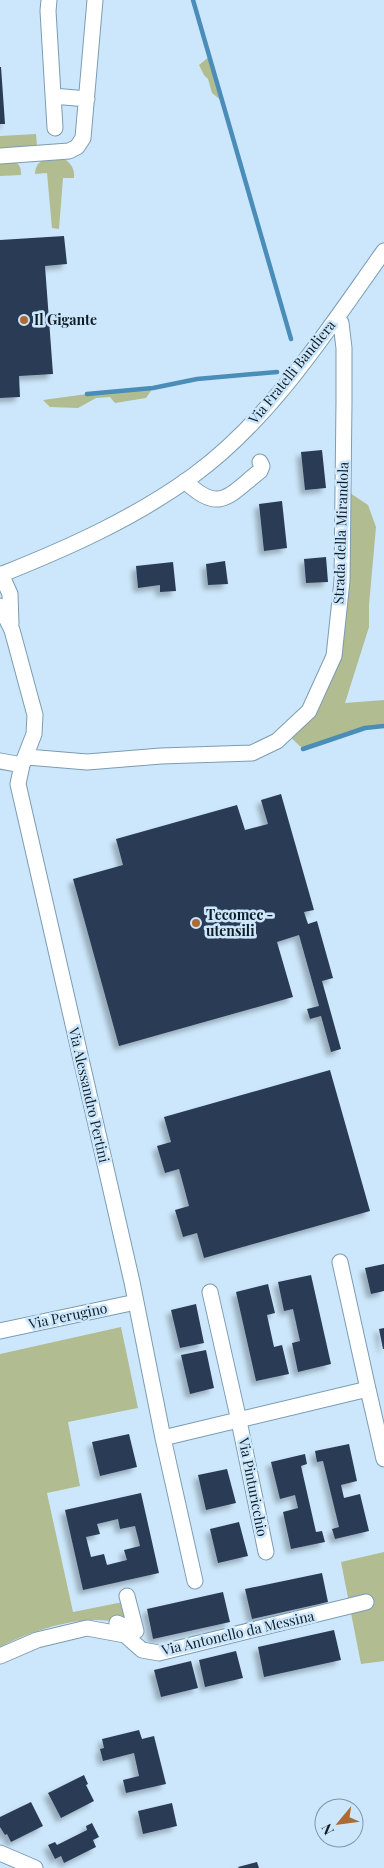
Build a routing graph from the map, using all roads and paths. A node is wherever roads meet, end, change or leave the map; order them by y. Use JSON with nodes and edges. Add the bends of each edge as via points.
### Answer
{"nodes":[{"id":1,"x":49,"y":0,"type":"edge"},
{"id":2,"x":95,"y":0,"type":"edge"},
{"id":3,"x":53,"y":96,"type":"junction"},
{"id":4,"x":87,"y":99,"type":"junction"},
{"id":5,"x":55,"y":128,"type":"dead end"},
{"id":6,"x":0,"y":156,"type":"edge"},
{"id":7,"x":383,"y":254,"type":"edge"},
{"id":8,"x":341,"y":323,"type":"dead end"},
{"id":9,"x":260,"y":462,"type":"dead end"},
{"id":10,"x":185,"y":480,"type":"junction"},
{"id":11,"x":0,"y":575,"type":"edge"},
{"id":12,"x":0,"y":606,"type":"edge"},
{"id":13,"x":12,"y":630,"type":"junction"},
{"id":14,"x":0,"y":761,"type":"edge"},
{"id":15,"x":25,"y":761,"type":"junction"},
{"id":16,"x":340,"y":1262,"type":"dead end"},
{"id":17,"x":210,"y":1292,"type":"dead end"},
{"id":18,"x":136,"y":1302,"type":"junction"},
{"id":19,"x":0,"y":1331,"type":"edge"},
{"id":20,"x":368,"y":1389,"type":"junction"},
{"id":21,"x":239,"y":1421,"type":"junction"},
{"id":22,"x":163,"y":1438,"type":"junction"},
{"id":23,"x":384,"y":1460,"type":"edge"},
{"id":24,"x":266,"y":1552,"type":"dead end"},
{"id":25,"x":195,"y":1581,"type":"dead end"},
{"id":26,"x":128,"y":1596,"type":"dead end"},
{"id":27,"x":366,"y":1602,"type":"dead end"},
{"id":28,"x":0,"y":1648,"type":"edge"},
{"id":29,"x":0,"y":1656,"type":"edge"},
{"id":30,"x":0,"y":1853,"type":"edge"},
{"id":31,"x":35,"y":1868,"type":"edge"}],
"edges":[{"from":1,"to":3,"type":"street"},
{"from":2,"to":4,"type":"street"},
{"from":3,"to":4,"type":"street"},
{"from":3,"to":5,"type":"street"},
{"from":4,"to":6,"type":"street","via":[[83,138],[77,147],[69,151]]},
{"from":7,"to":10,"type":"street","name":"Via Fratelli Bandiera","via":[[270,404],[232,442]]},
{"from":8,"to":15,"type":"street","name":"Strada della Mirandola","via":[[344,374],[342,581],[334,656],[309,711],[277,741],[252,753],[87,762]]},
{"from":9,"to":10,"type":"street","via":[[260,471],[225,498],[210,499]]},
{"from":10,"to":11,"type":"street","name":"Via Fratelli Bandiera","via":[[106,528]]},
{"from":11,"to":13,"type":"street","name":"Via Alessandro Pertini","via":[[10,594]]},
{"from":12,"to":13,"type":"street","name":"Via Alessandro Pertini"},
{"from":13,"to":15,"type":"street","name":"Via Alessandro Pertini","via":[[35,715],[34,734]]},
{"from":14,"to":15,"type":"street","name":"Strada della Mirandola"},
{"from":15,"to":18,"type":"street","name":"Via Alessandro Pertini","via":[[18,784]]},
{"from":16,"to":20,"type":"street"},
{"from":17,"to":21,"type":"street","name":"Via Pinturicchio"},
{"from":18,"to":19,"type":"street","name":"Via Perugino"},
{"from":18,"to":22,"type":"street","name":"Via Alessandro Pertini"},
{"from":20,"to":21,"type":"street","name":"Via Pinturicchio"},
{"from":20,"to":23,"type":"street"},
{"from":21,"to":22,"type":"street","name":"Via Pinturicchio"},
{"from":21,"to":24,"type":"street","name":"Via Pinturicchio"},
{"from":22,"to":25,"type":"street","name":"Via Alessandro Pertini"},
{"from":26,"to":28,"type":"street","via":[[136,1631],[122,1624],[83,1622],[43,1629]]},
{"from":27,"to":29,"type":"street","name":"Via Antonello da Messina","via":[[159,1652],[142,1650],[124,1635],[87,1628],[37,1640]]},
{"from":30,"to":31,"type":"street"}]}
